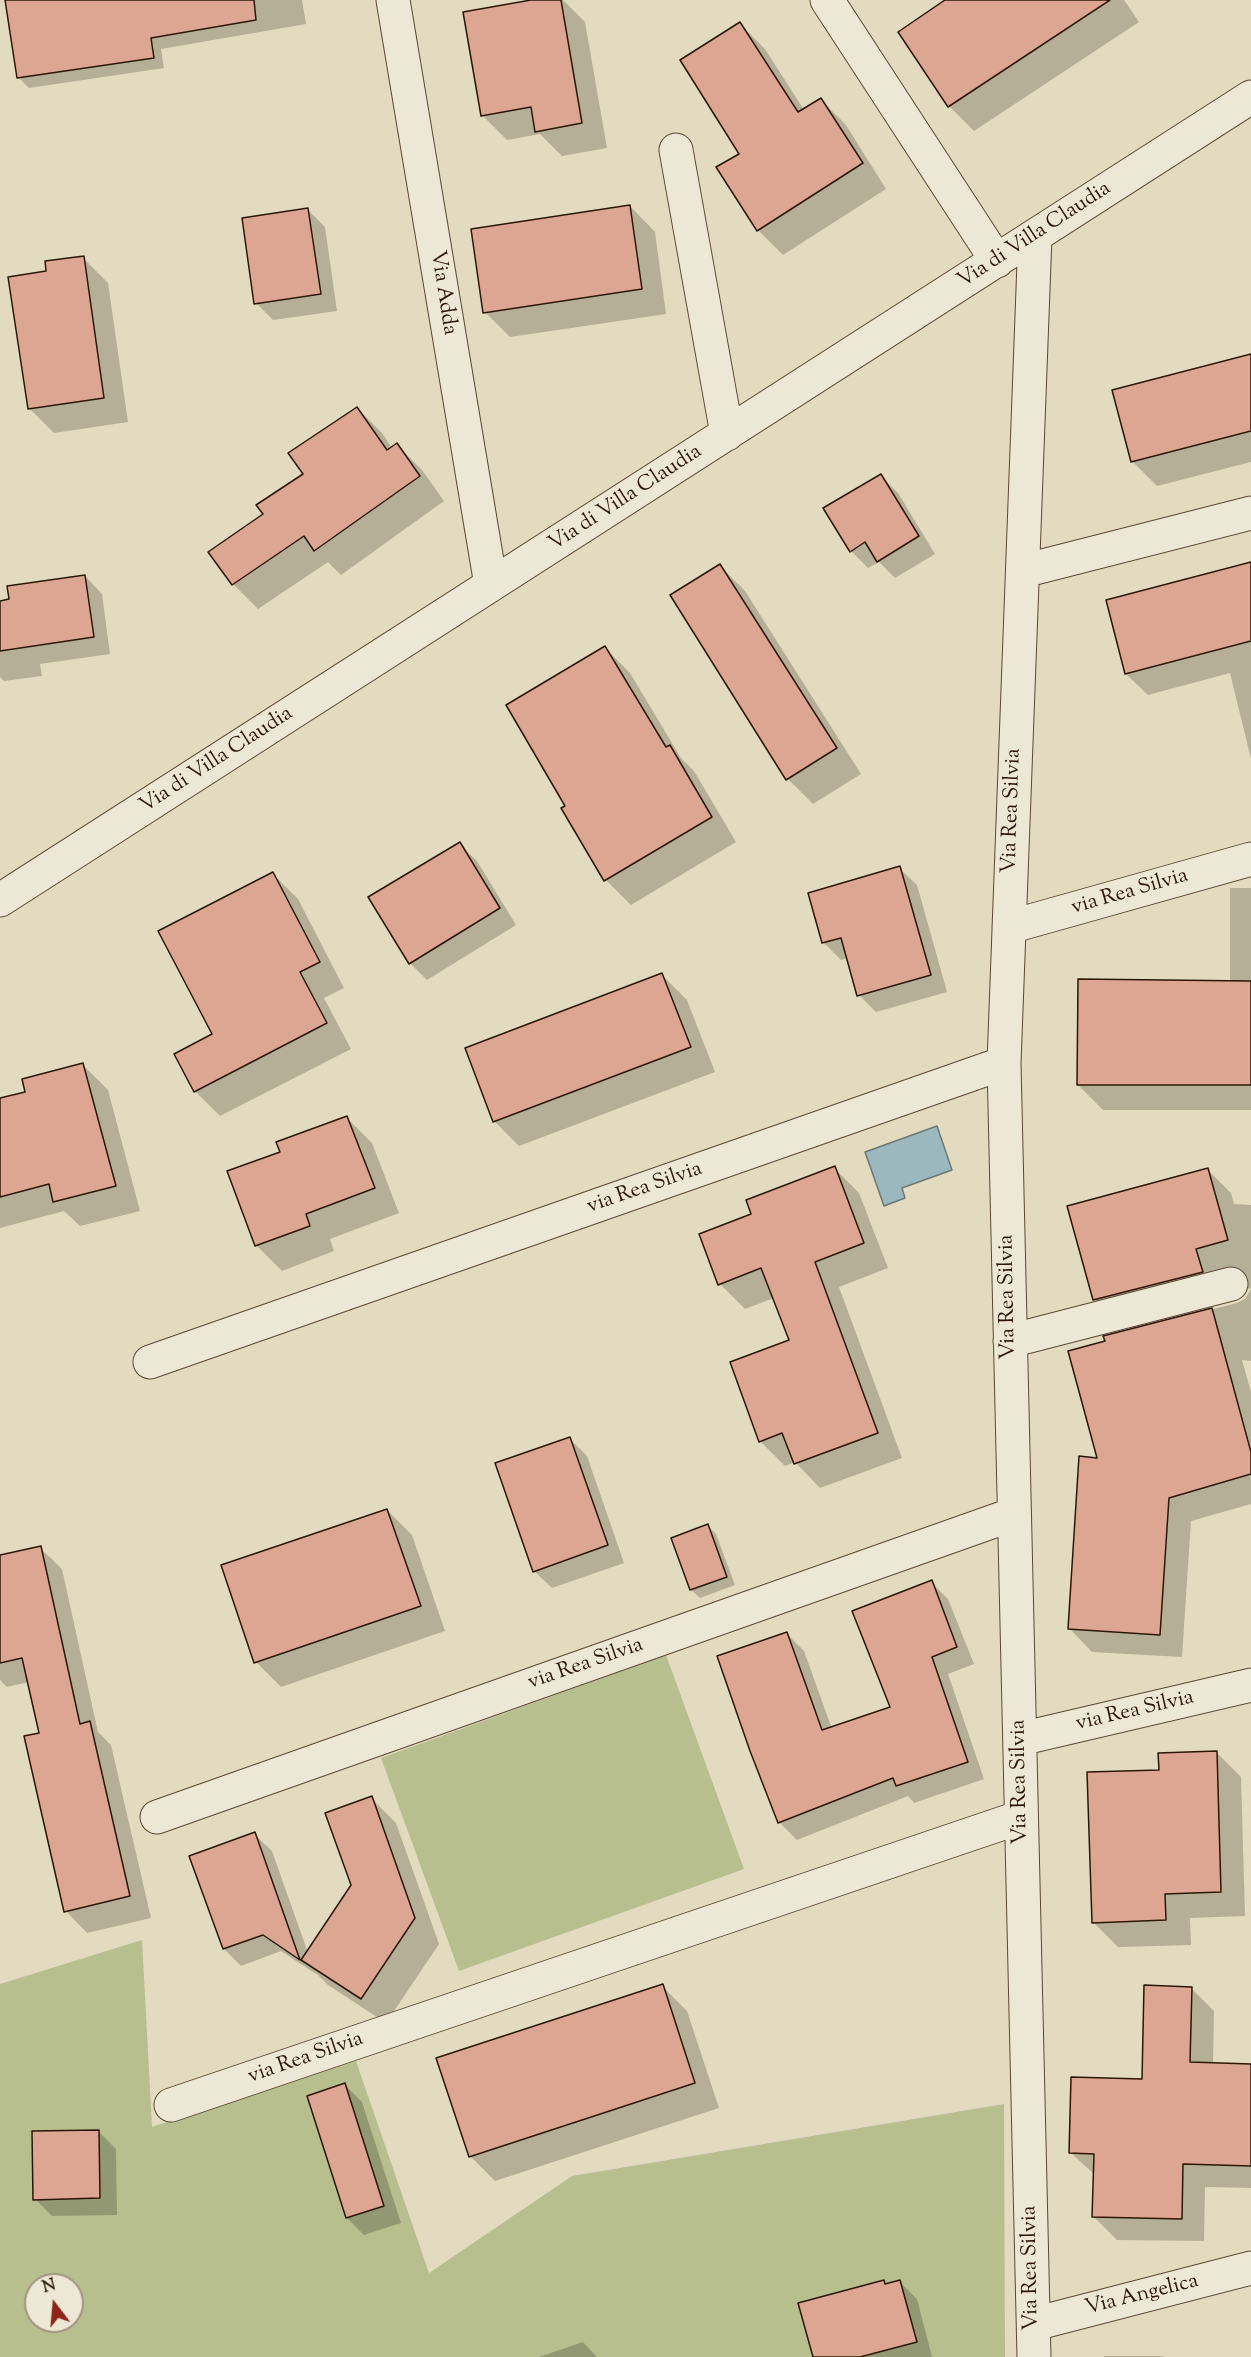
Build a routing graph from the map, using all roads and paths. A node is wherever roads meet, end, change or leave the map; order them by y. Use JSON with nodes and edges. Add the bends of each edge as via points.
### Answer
{"nodes":[{"id":1,"x":393,"y":0,"type":"edge"},
{"id":2,"x":827,"y":0,"type":"edge"},
{"id":3,"x":1251,"y":97,"type":"edge"},
{"id":4,"x":676,"y":150,"type":"dead end"},
{"id":5,"x":1035,"y":236,"type":"junction"},
{"id":6,"x":997,"y":261,"type":"junction"},
{"id":7,"x":727,"y":434,"type":"junction"},
{"id":8,"x":1251,"y":513,"type":"edge"},
{"id":9,"x":1023,"y":571,"type":"junction"},
{"id":10,"x":490,"y":585,"type":"junction"},
{"id":11,"x":1251,"y":859,"type":"edge"},
{"id":12,"x":0,"y":900,"type":"edge"},
{"id":13,"x":1009,"y":927,"type":"junction"},
{"id":14,"x":1004,"y":1063,"type":"junction"},
{"id":15,"x":1231,"y":1284,"type":"dead end"},
{"id":16,"x":1010,"y":1341,"type":"junction"},
{"id":17,"x":150,"y":1362,"type":"dead end"},
{"id":18,"x":1014,"y":1514,"type":"junction"},
{"id":19,"x":1251,"y":1685,"type":"edge"},
{"id":20,"x":1020,"y":1739,"type":"junction"},
{"id":21,"x":1021,"y":1816,"type":"junction"},
{"id":22,"x":157,"y":1817,"type":"dead end"},
{"id":23,"x":171,"y":2105,"type":"dead end"},
{"id":24,"x":1251,"y":2268,"type":"edge"},
{"id":25,"x":1034,"y":2324,"type":"junction"},
{"id":26,"x":1034,"y":2357,"type":"edge"}],
"edges":[{"from":1,"to":10,"type":"street","name":"Via Adda"},
{"from":2,"to":6,"type":"street"},
{"from":3,"to":5,"type":"street","name":"Via di Villa Claudia"},
{"from":4,"to":7,"type":"street"},
{"from":5,"to":6,"type":"street","name":"Via di Villa Claudia"},
{"from":5,"to":9,"type":"street","name":"Via Rea Silvia"},
{"from":6,"to":7,"type":"street","name":"Via di Villa Claudia"},
{"from":7,"to":10,"type":"street","name":"Via di Villa Claudia"},
{"from":8,"to":9,"type":"street"},
{"from":9,"to":13,"type":"street","name":"Via Rea Silvia"},
{"from":10,"to":12,"type":"street","name":"Via di Villa Claudia"},
{"from":11,"to":13,"type":"street","name":"via Rea Silvia"},
{"from":13,"to":14,"type":"street","name":"Via Rea Silvia"},
{"from":14,"to":16,"type":"street","name":"Via Rea Silvia"},
{"from":14,"to":17,"type":"street","name":"via Rea Silvia"},
{"from":15,"to":16,"type":"street","name":"via Rea Silvia"},
{"from":16,"to":18,"type":"street","name":"Via Rea Silvia"},
{"from":18,"to":20,"type":"street","name":"Via Rea Silvia"},
{"from":18,"to":22,"type":"street","name":"via Rea Silvia"},
{"from":19,"to":20,"type":"street","name":"via Rea Silvia"},
{"from":20,"to":21,"type":"street","name":"Via Rea Silvia"},
{"from":21,"to":23,"type":"street","name":"via Rea Silvia"},
{"from":21,"to":25,"type":"street","name":"Via Rea Silvia"},
{"from":24,"to":25,"type":"street","name":"Via Angelica"},
{"from":25,"to":26,"type":"street","name":"Via Rea Silvia"}]}
